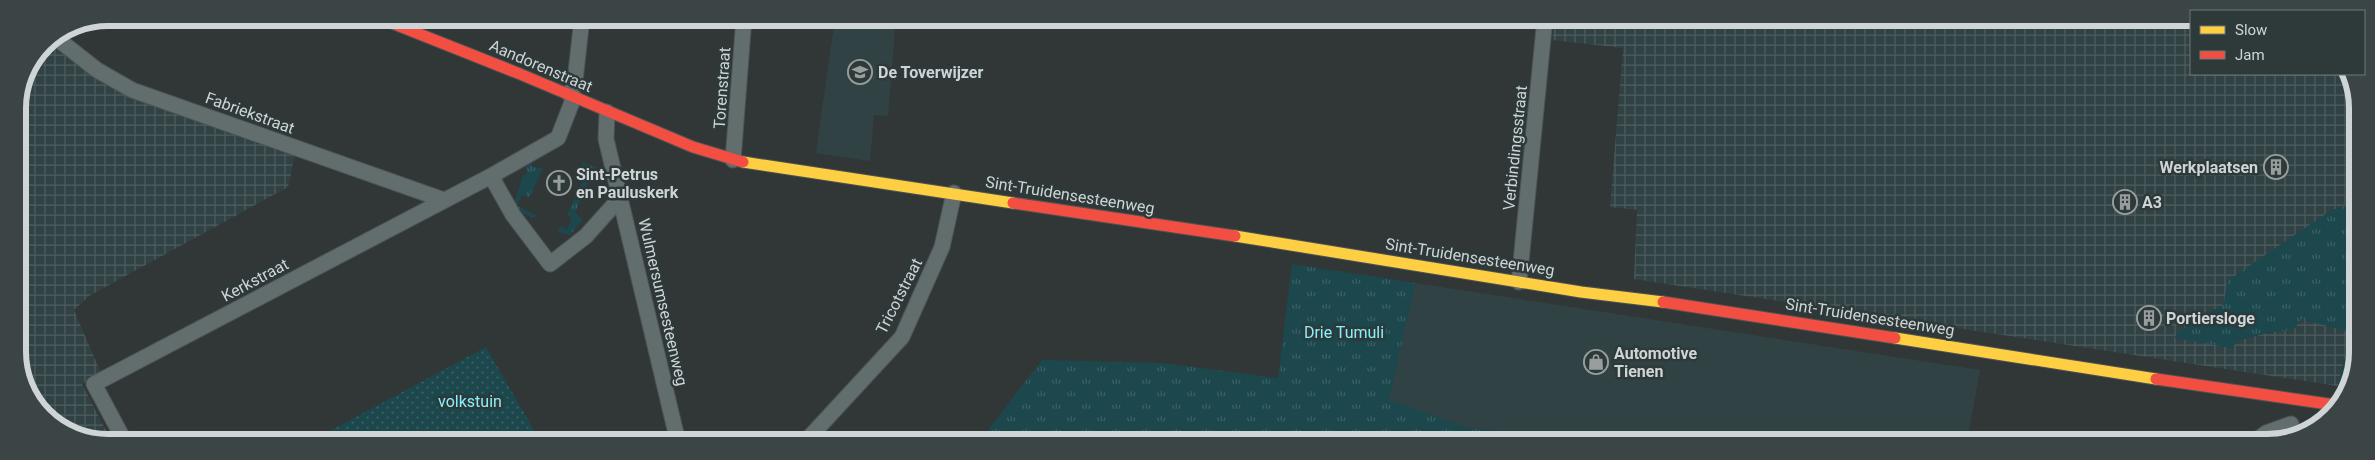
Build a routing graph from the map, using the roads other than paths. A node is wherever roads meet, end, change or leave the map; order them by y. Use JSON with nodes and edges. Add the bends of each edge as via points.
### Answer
{"nodes":[{"id":1,"x":399,"y":26,"type":"edge"},
{"id":2,"x":581,"y":26,"type":"edge"},
{"id":3,"x":743,"y":26,"type":"edge"},
{"id":4,"x":1544,"y":26,"type":"edge"},
{"id":5,"x":61,"y":41,"type":"edge"},
{"id":6,"x":572,"y":96,"type":"junction"},
{"id":7,"x":607,"y":112,"type":"junction"},
{"id":8,"x":733,"y":160,"type":"junction"},
{"id":9,"x":491,"y":176,"type":"junction"},
{"id":10,"x":954,"y":193,"type":"junction"},
{"id":11,"x":620,"y":198,"type":"junction"},
{"id":12,"x":444,"y":200,"type":"junction"},
{"id":13,"x":1518,"y":282,"type":"junction"},
{"id":14,"x":2302,"y":400,"type":"junction"},
{"id":15,"x":2330,"y":404,"type":"edge"},
{"id":16,"x":2290,"y":430,"type":"edge"},
{"id":17,"x":121,"y":434,"type":"edge"},
{"id":18,"x":676,"y":434,"type":"edge"},
{"id":19,"x":812,"y":434,"type":"edge"},
{"id":20,"x":2265,"y":434,"type":"edge"}],
"edges":[{"from":1,"to":6,"type":"main road","name":"Aandorenstraat"},
{"from":2,"to":6,"type":"street","name":"Kerkstraat"},
{"from":3,"to":8,"type":"street","name":"Torenstraat"},
{"from":4,"to":13,"type":"street","name":"Verbindingsstraat"},
{"from":5,"to":12,"type":"street","name":"Fabriekstraat","via":[[97,70],[132,90]]},
{"from":6,"to":7,"type":"main road","name":"Aandorenstraat"},
{"from":6,"to":9,"type":"street","name":"Kerkstraat","via":[[558,138]]},
{"from":7,"to":8,"type":"main road","name":"Sint-Truidensesteenweg"},
{"from":7,"to":11,"type":"street","name":"Wulmersumsesteenweg","via":[[606,140]]},
{"from":8,"to":10,"type":"main road","name":"Sint-Truidensesteenweg"},
{"from":9,"to":11,"type":"street","via":[[513,215],[550,264],[586,236]]},
{"from":9,"to":12,"type":"street","name":"Kerkstraat"},
{"from":10,"to":13,"type":"main road","name":"Sint-Truidensesteenweg"},
{"from":10,"to":19,"type":"street","name":"Tricotstraat","via":[[942,247],[902,337]]},
{"from":11,"to":18,"type":"street","name":"Wulmersumsesteenweg"},
{"from":12,"to":17,"type":"street","name":"Kerkstraat","via":[[94,384]]},
{"from":13,"to":14,"type":"main road","name":"Sint-Truidensesteenweg"},
{"from":14,"to":15,"type":"main road","name":"Sint-Truidensesteenweg"},
{"from":14,"to":16,"type":"street"},
{"from":16,"to":20,"type":"street"}]}
